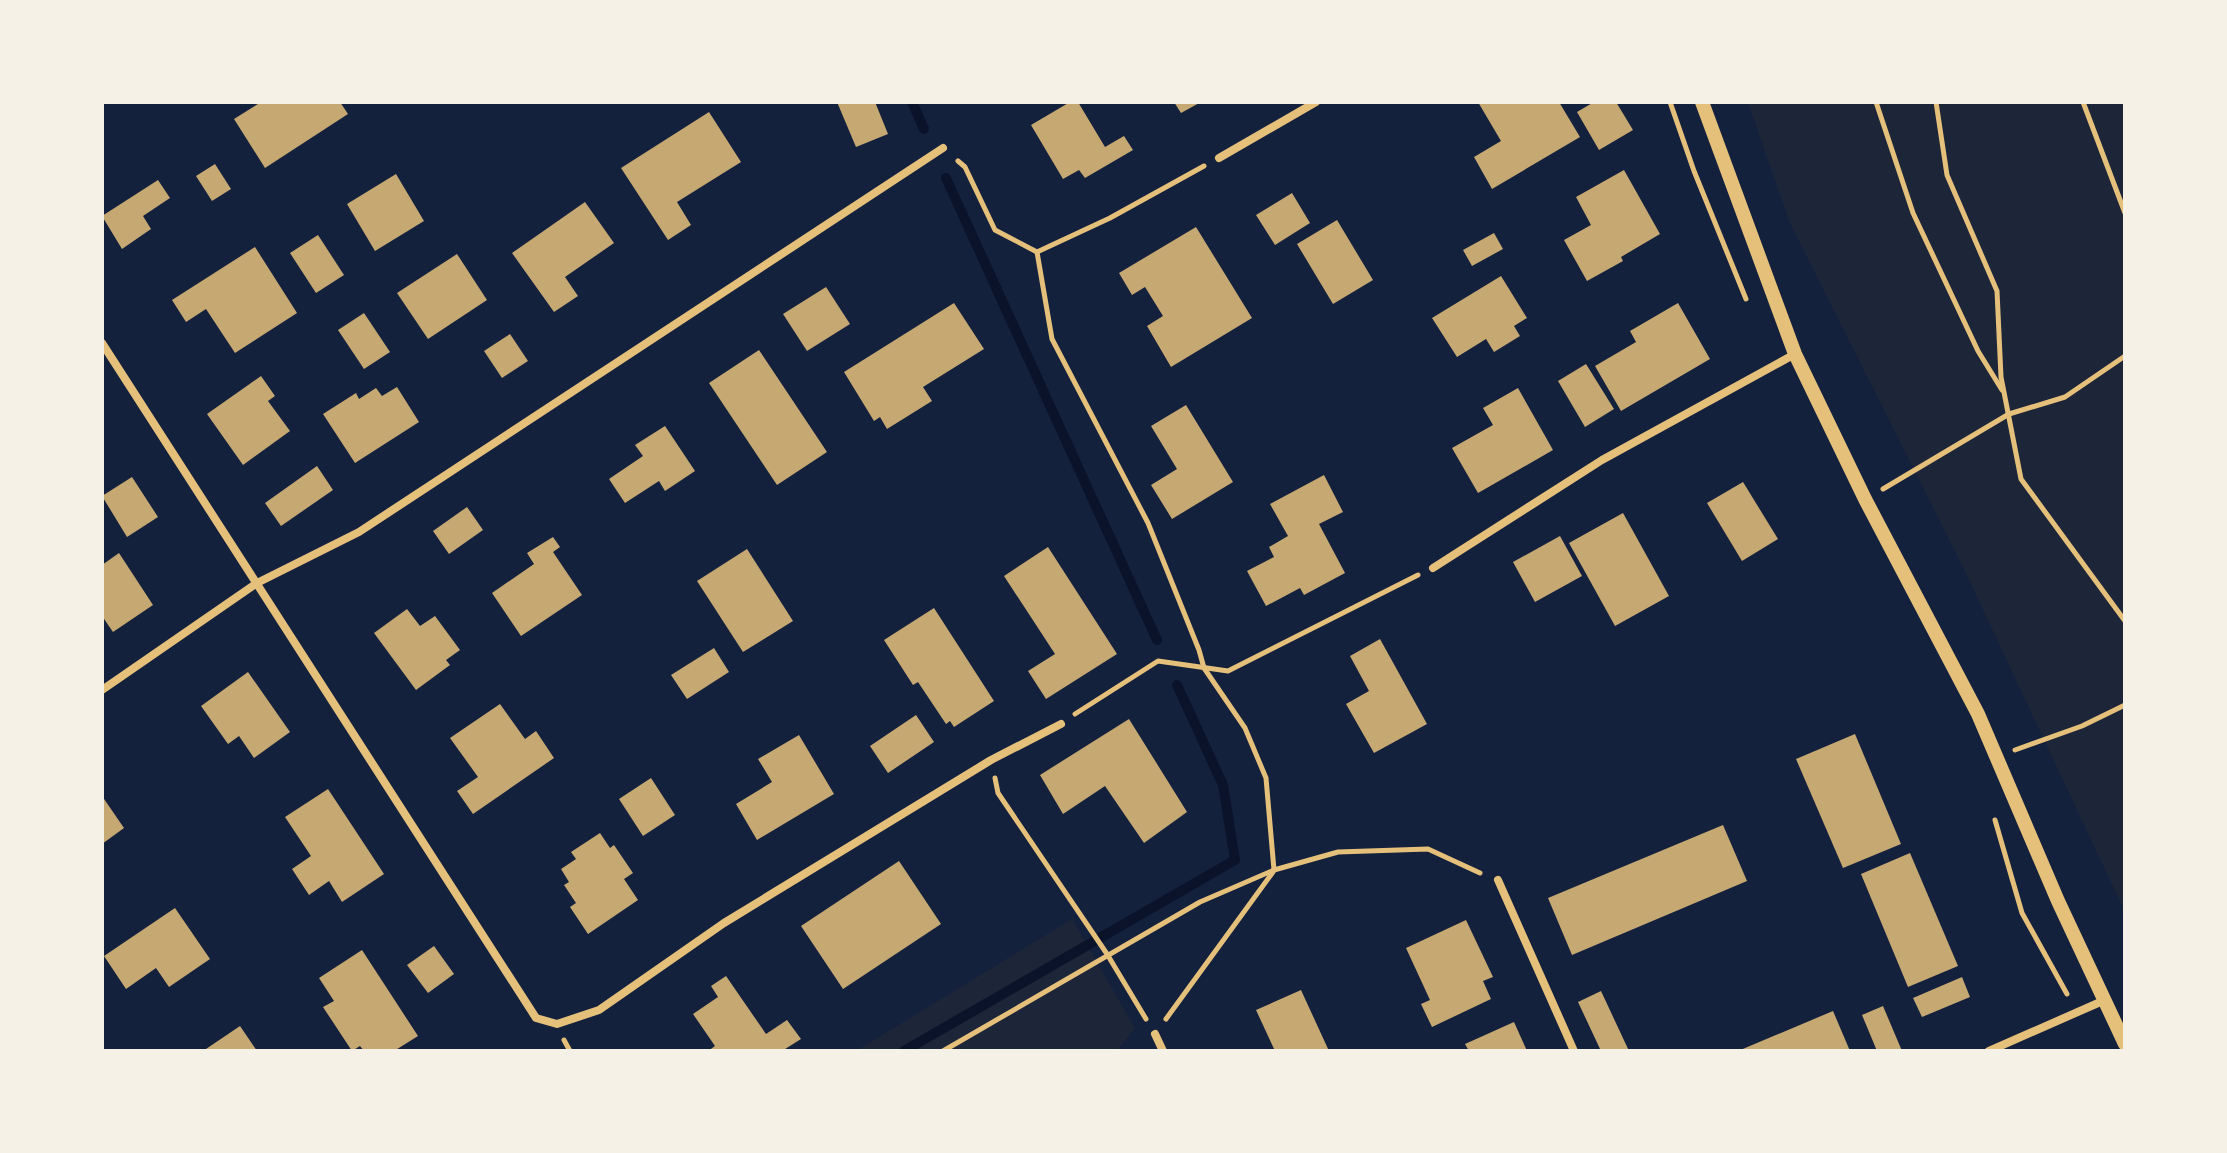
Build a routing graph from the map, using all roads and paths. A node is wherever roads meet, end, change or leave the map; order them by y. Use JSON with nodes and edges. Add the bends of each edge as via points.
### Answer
{"nodes":[{"id":1,"x":1316,"y":102,"type":"edge"},
{"id":2,"x":1702,"y":102,"type":"edge"},
{"id":3,"x":1876,"y":102,"type":"edge"},
{"id":4,"x":1936,"y":102,"type":"edge"},
{"id":5,"x":2083,"y":102,"type":"edge"},
{"id":6,"x":943,"y":148,"type":"joint"},
{"id":7,"x":1219,"y":158,"type":"joint"},
{"id":8,"x":2125,"y":213,"type":"edge"},
{"id":9,"x":1037,"y":252,"type":"junction"},
{"id":10,"x":102,"y":343,"type":"edge"},
{"id":11,"x":1795,"y":354,"type":"junction"},
{"id":12,"x":2125,"y":356,"type":"edge"},
{"id":13,"x":2004,"y":394,"type":"junction"},
{"id":14,"x":2009,"y":414,"type":"junction"},
{"id":15,"x":1865,"y":499,"type":"junction"},
{"id":16,"x":1433,"y":568,"type":"joint"},
{"id":17,"x":257,"y":583,"type":"junction"},
{"id":18,"x":2125,"y":621,"type":"edge"},
{"id":19,"x":1204,"y":668,"type":"junction"},
{"id":20,"x":102,"y":690,"type":"edge"},
{"id":21,"x":2125,"y":705,"type":"edge"},
{"id":22,"x":1061,"y":724,"type":"joint"},
{"id":23,"x":1996,"y":756,"type":"junction"},
{"id":24,"x":991,"y":760,"type":"junction"},
{"id":25,"x":1274,"y":870,"type":"junction"},
{"id":26,"x":1498,"y":880,"type":"joint"},
{"id":27,"x":1105,"y":952,"type":"junction"},
{"id":28,"x":2106,"y":999,"type":"junction"},
{"id":29,"x":1155,"y":1034,"type":"junction"},
{"id":30,"x":2125,"y":1044,"type":"edge"},
{"id":31,"x":943,"y":1051,"type":"edge"},
{"id":32,"x":1163,"y":1051,"type":"edge"},
{"id":33,"x":1574,"y":1051,"type":"edge"},
{"id":34,"x":1989,"y":1051,"type":"edge"}],
"edges":[{"from":1,"to":7,"type":"street"},
{"from":2,"to":11,"type":"street"},
{"from":3,"to":13,"type":"path","via":[[1913,213]]},
{"from":4,"to":13,"type":"path","via":[[1947,175],[1997,291]]},
{"from":5,"to":8,"type":"path"},
{"from":6,"to":9,"type":"path","via":[[965,167],[995,230]]},
{"from":6,"to":17,"type":"street","via":[[359,532]]},
{"from":7,"to":9,"type":"path"},
{"from":9,"to":19,"type":"path","via":[[1052,339],[1148,523]]},
{"from":10,"to":17,"type":"street"},
{"from":11,"to":15,"type":"street"},
{"from":11,"to":16,"type":"street","via":[[1602,460]]},
{"from":12,"to":14,"type":"path","via":[[2065,397]]},
{"from":13,"to":14,"type":"path"},
{"from":14,"to":15,"type":"path"},
{"from":14,"to":18,"type":"path","via":[[2021,479]]},
{"from":15,"to":23,"type":"street"},
{"from":16,"to":19,"type":"path","via":[[1228,671]]},
{"from":17,"to":20,"type":"street"},
{"from":17,"to":24,"type":"street","via":[[536,1018],[557,1024],[599,1010],[724,923]]},
{"from":19,"to":22,"type":"path","via":[[1158,661]]},
{"from":19,"to":25,"type":"path","via":[[1245,728],[1266,778]]},
{"from":21,"to":23,"type":"path"},
{"from":22,"to":24,"type":"street"},
{"from":23,"to":28,"type":"street"},
{"from":24,"to":27,"type":"path","via":[[998,793]]},
{"from":25,"to":26,"type":"path","via":[[1338,852],[1428,849]]},
{"from":25,"to":27,"type":"path"},
{"from":25,"to":29,"type":"path"},
{"from":26,"to":33,"type":"street"},
{"from":27,"to":29,"type":"path"},
{"from":27,"to":31,"type":"path"},
{"from":28,"to":30,"type":"street"},
{"from":28,"to":34,"type":"street"},
{"from":29,"to":32,"type":"street"}]}
